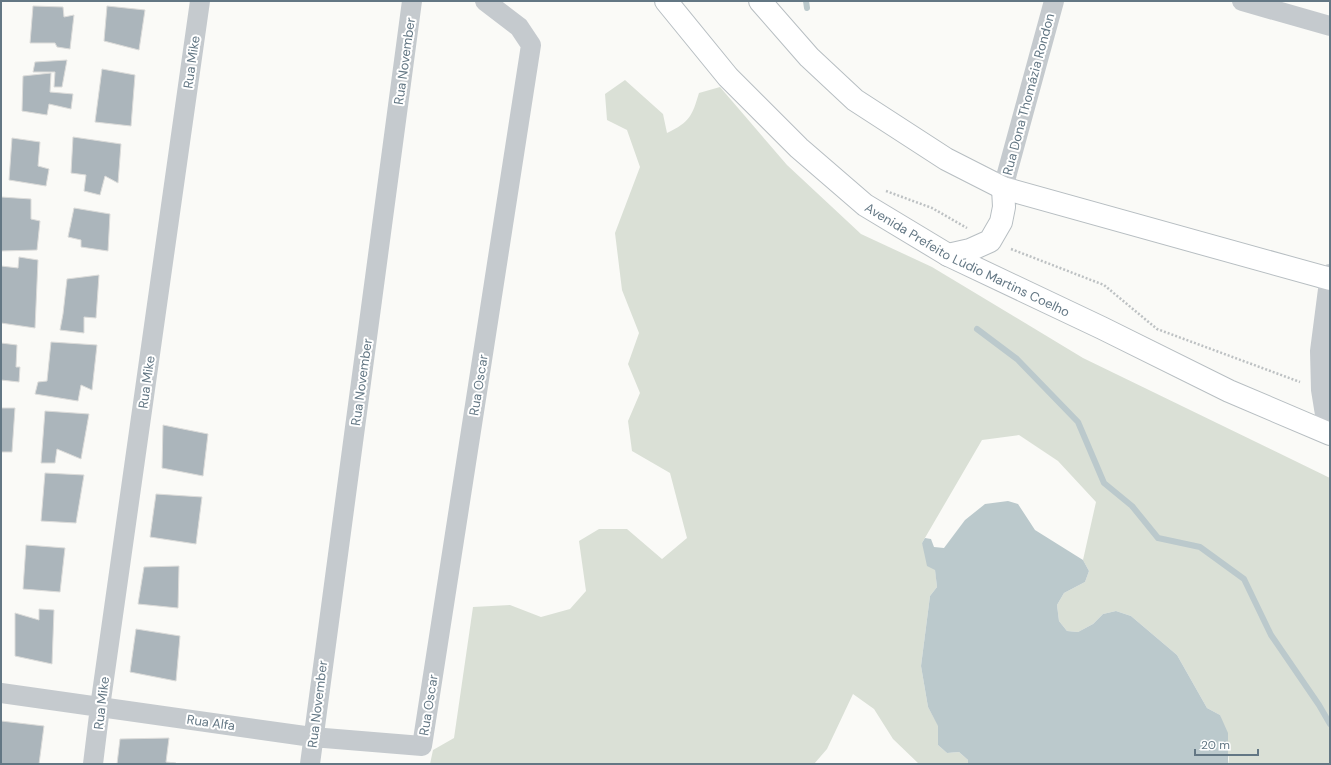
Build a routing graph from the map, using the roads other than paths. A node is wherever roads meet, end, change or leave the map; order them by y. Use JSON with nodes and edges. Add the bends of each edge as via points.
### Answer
{"nodes":[{"id":1,"x":200,"y":1,"type":"edge"},
{"id":2,"x":412,"y":1,"type":"edge"},
{"id":3,"x":485,"y":1,"type":"edge"},
{"id":4,"x":666,"y":1,"type":"edge"},
{"id":5,"x":760,"y":1,"type":"edge"},
{"id":6,"x":1054,"y":1,"type":"edge"},
{"id":7,"x":1242,"y":1,"type":"edge"},
{"id":8,"x":1330,"y":26,"type":"edge"},
{"id":9,"x":1003,"y":188,"type":"junction"},
{"id":10,"x":948,"y":255,"type":"junction"},
{"id":11,"x":1330,"y":277,"type":"edge"},
{"id":12,"x":1329,"y":434,"type":"edge"},
{"id":13,"x":1,"y":693,"type":"edge"},
{"id":14,"x":100,"y":707,"type":"junction"},
{"id":15,"x":312,"y":737,"type":"junction"},
{"id":16,"x":422,"y":746,"type":"joint"},
{"id":17,"x":93,"y":764,"type":"edge"},
{"id":18,"x":310,"y":764,"type":"edge"}],
"edges":[{"from":1,"to":14,"type":"street","name":"Rua Mike"},
{"from":2,"to":15,"type":"street","name":"Rua November"},
{"from":3,"to":16,"type":"street","name":"Rua Oscar","via":[[519,27],[531,45]]},
{"from":4,"to":10,"type":"main road","name":"Avenida Prefeito Lúdio Martins Coelho","via":[[728,77],[799,148],[865,205]]},
{"from":5,"to":9,"type":"main road","via":[[809,57],[855,100],[946,159]]},
{"from":6,"to":9,"type":"street","name":"Rua Dona Thomázia Rondon"},
{"from":7,"to":8,"type":"street"},
{"from":9,"to":10,"type":"main road","via":[[1004,207],[1001,222],[990,240],[970,250]]},
{"from":9,"to":11,"type":"main road"},
{"from":10,"to":12,"type":"main road","name":"Avenida Prefeito Lúdio Martins Coelho","via":[[1230,391]]},
{"from":11,"to":12,"type":"street","via":[[1320,351],[1321,390]]},
{"from":13,"to":14,"type":"street","name":"Rua Alfa"},
{"from":14,"to":15,"type":"street","name":"Rua Alfa"},
{"from":14,"to":17,"type":"street","name":"Rua Mike"},
{"from":15,"to":16,"type":"street","name":"Rua Alfa"},
{"from":15,"to":18,"type":"street","name":"Rua November"}]}
